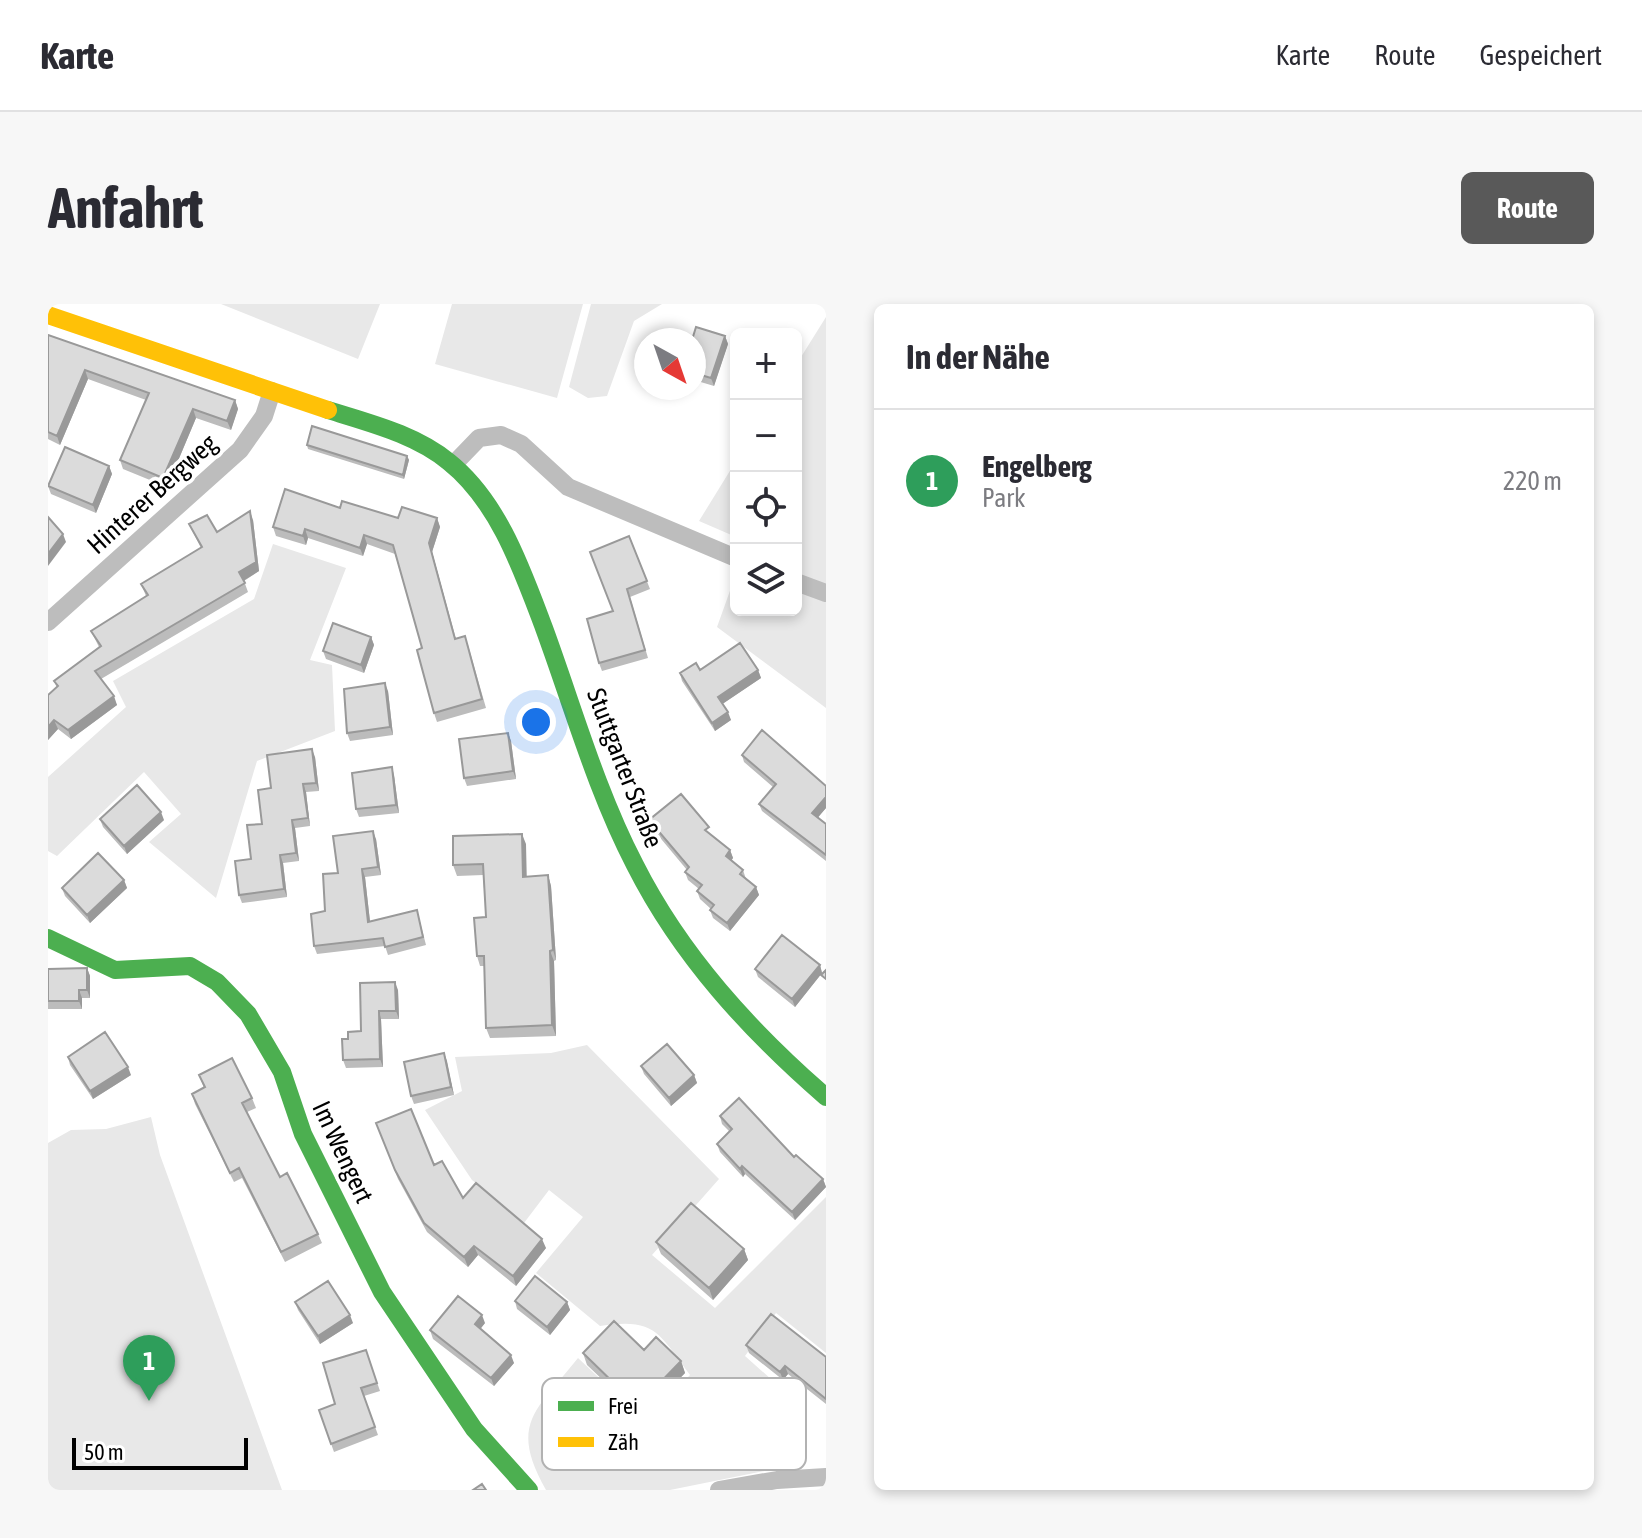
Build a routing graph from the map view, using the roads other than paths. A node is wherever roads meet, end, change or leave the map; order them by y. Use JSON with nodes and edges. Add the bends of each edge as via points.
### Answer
{"nodes":[{"id":1,"x":48,"y":315,"type":"edge"},
{"id":2,"x":272,"y":391,"type":"junction"},
{"id":3,"x":453,"y":465,"type":"junction"},
{"id":4,"x":730,"y":555,"type":"edge"},
{"id":5,"x":802,"y":584,"type":"edge"},
{"id":6,"x":826,"y":593,"type":"edge"},
{"id":7,"x":48,"y":622,"type":"edge"},
{"id":8,"x":48,"y":938,"type":"edge"},
{"id":9,"x":826,"y":1097,"type":"edge"},
{"id":10,"x":826,"y":1477,"type":"edge"},
{"id":11,"x":529,"y":1490,"type":"edge"},
{"id":12,"x":719,"y":1490,"type":"edge"}],
"edges":[{"from":1,"to":2,"type":"main road","name":"Stuttgarter Straße"},
{"from":2,"to":3,"type":"main road","name":"Stuttgarter Straße","via":[[394,432]]},
{"from":2,"to":7,"type":"street","name":"Hinterer Bergweg","via":[[264,416],[240,450]]},
{"from":3,"to":4,"type":"street","via":[[479,438],[501,435],[521,444],[568,487]]},
{"from":3,"to":9,"type":"main road","name":"Stuttgarter Straße","via":[[479,493],[523,575],[605,801],[636,868],[715,984],[759,1035]]},
{"from":5,"to":6,"type":"street"},
{"from":8,"to":11,"type":"main road","name":"Im Wengert","via":[[115,970],[190,966],[217,982],[248,1014],[282,1072],[303,1134],[382,1292],[474,1429]]},
{"from":10,"to":12,"type":"street"}]}
